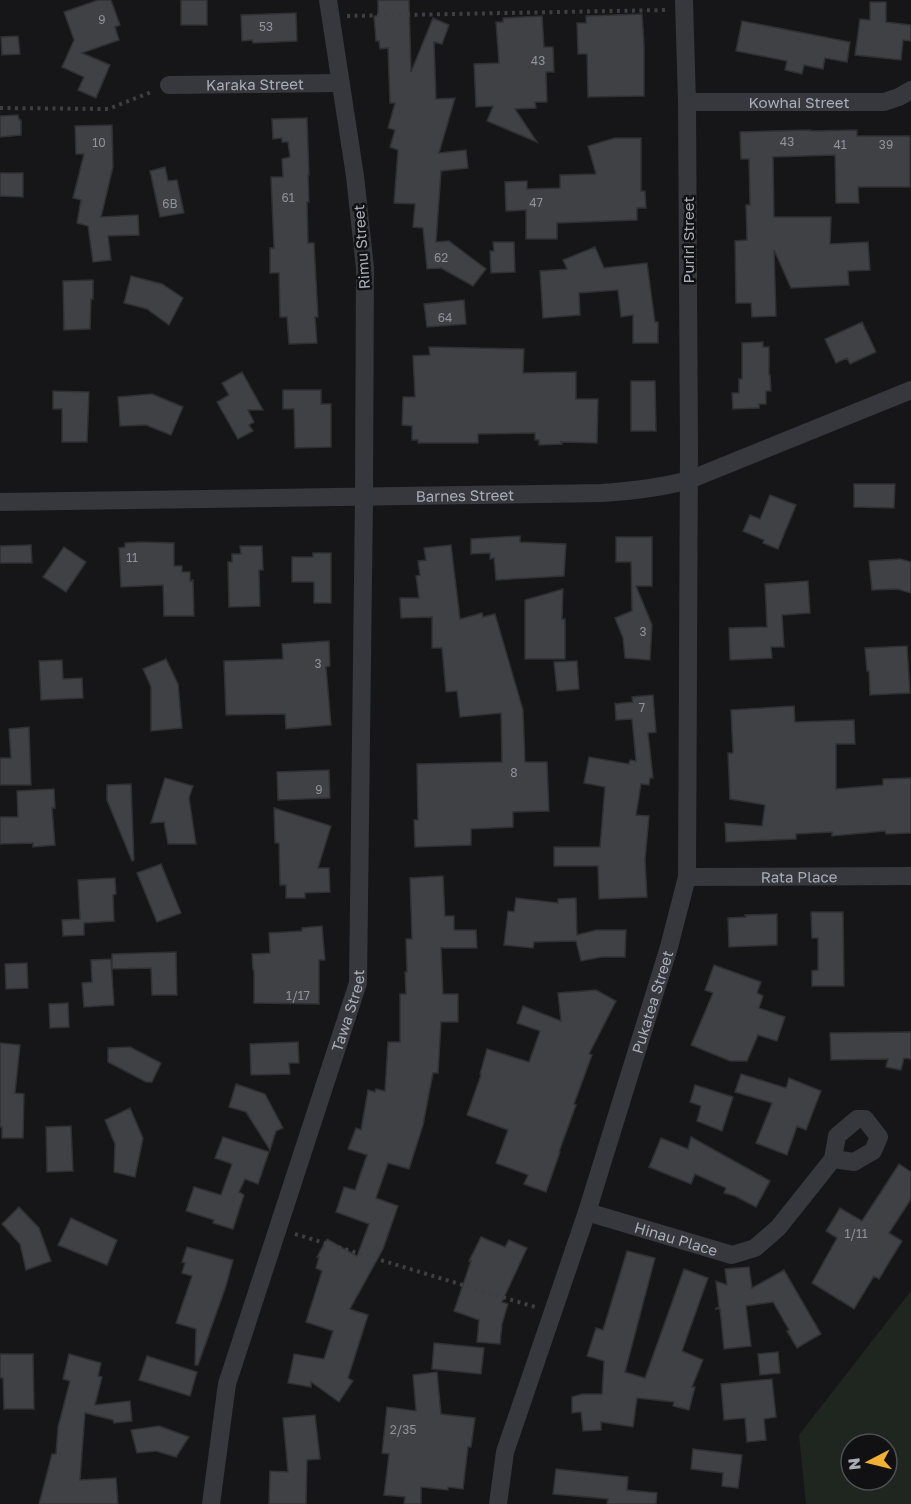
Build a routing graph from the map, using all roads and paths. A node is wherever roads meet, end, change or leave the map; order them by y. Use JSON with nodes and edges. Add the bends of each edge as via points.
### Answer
{"nodes":[{"id":1,"x":684,"y":5,"type":"edge"},
{"id":2,"x":330,"y":8,"type":"edge"},
{"id":3,"x":340,"y":83,"type":"junction"},
{"id":4,"x":169,"y":85,"type":"joint"},
{"id":5,"x":911,"y":90,"type":"edge"},
{"id":6,"x":687,"y":102,"type":"junction"},
{"id":7,"x":0,"y":108,"type":"edge"},
{"id":8,"x":911,"y":390,"type":"edge"},
{"id":9,"x":689,"y":480,"type":"junction"},
{"id":10,"x":364,"y":497,"type":"junction"},
{"id":11,"x":0,"y":502,"type":"edge"},
{"id":12,"x":911,"y":876,"type":"edge"},
{"id":13,"x":687,"y":877,"type":"junction"},
{"id":14,"x":833,"y":1159,"type":"dead end"},
{"id":15,"x":587,"y":1212,"type":"junction"},
{"id":16,"x":277,"y":1229,"type":"junction"},
{"id":17,"x":552,"y":1312,"type":"junction"},
{"id":18,"x":211,"y":1504,"type":"edge"},
{"id":19,"x":498,"y":1504,"type":"edge"}],
"edges":[{"from":1,"to":2,"type":"path"},
{"from":1,"to":6,"type":"street","name":"Puriri Street"},
{"from":2,"to":3,"type":"street","name":"Rimu Street"},
{"from":3,"to":4,"type":"street","name":"Karaka Street"},
{"from":3,"to":10,"type":"street","name":"Rimu Street","via":[[365,268]]},
{"from":4,"to":7,"type":"path","via":[[108,109]]},
{"from":5,"to":6,"type":"street","name":"Kowhai Street","via":[[884,102]]},
{"from":6,"to":9,"type":"street","name":"Puriri Street"},
{"from":8,"to":9,"type":"street","name":"Barnes Street"},
{"from":9,"to":10,"type":"street","name":"Barnes Street","via":[[602,493]]},
{"from":9,"to":13,"type":"street","name":"Pukatea Street"},
{"from":10,"to":11,"type":"street","name":"Barnes Street"},
{"from":10,"to":16,"type":"street","name":"Tawa Street","via":[[358,982]]},
{"from":12,"to":13,"type":"street","name":"Rata Place"},
{"from":13,"to":15,"type":"street","name":"Pukatea Street"},
{"from":14,"to":15,"type":"street","name":"Hinau Place","via":[[778,1228],[755,1248],[732,1255]]},
{"from":15,"to":17,"type":"street","name":"Pukatea Street"},
{"from":16,"to":17,"type":"path"},
{"from":16,"to":18,"type":"street","name":"Tawa Street","via":[[227,1384]]},
{"from":17,"to":19,"type":"street","name":"Pukatea Street","via":[[505,1452]]}]}
